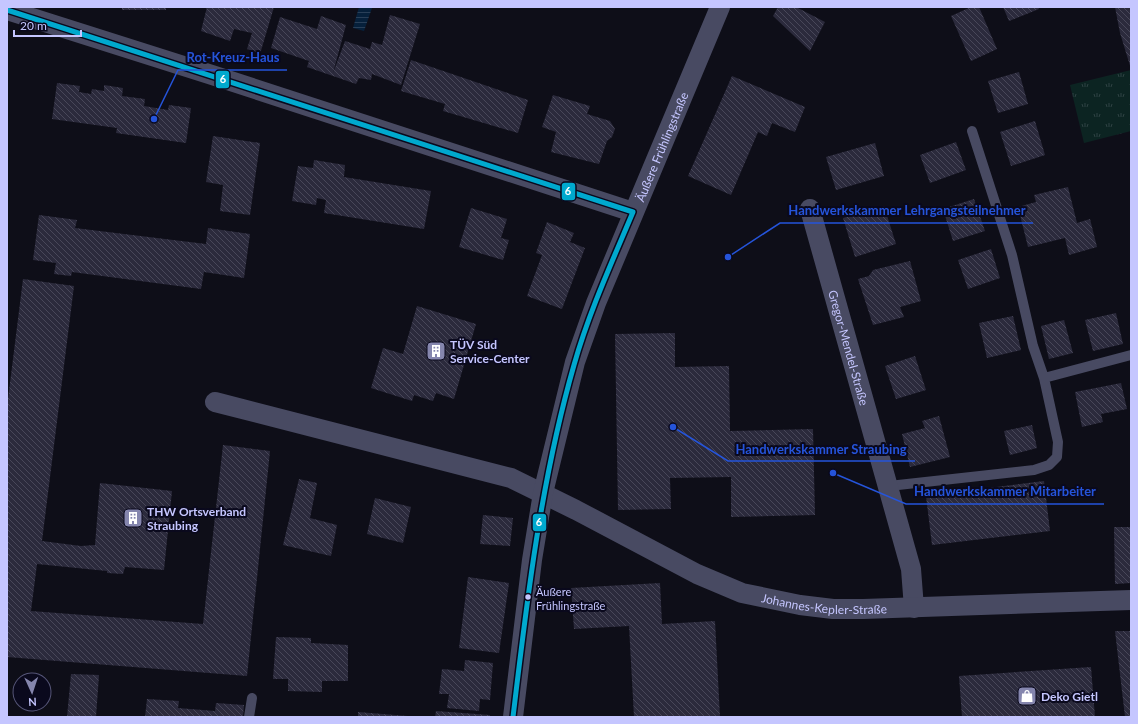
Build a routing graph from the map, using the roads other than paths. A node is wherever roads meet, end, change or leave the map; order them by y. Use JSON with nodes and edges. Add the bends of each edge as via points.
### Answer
{"nodes":[{"id":1,"x":720,"y":7,"type":"edge"},
{"id":2,"x":7,"y":10,"type":"edge"},
{"id":3,"x":972,"y":131,"type":"dead end"},
{"id":4,"x":810,"y":209,"type":"dead end"},
{"id":5,"x":633,"y":212,"type":"junction"},
{"id":6,"x":1131,"y":356,"type":"edge"},
{"id":7,"x":1044,"y":378,"type":"junction"},
{"id":8,"x":214,"y":402,"type":"dead end"},
{"id":9,"x":889,"y":486,"type":"junction"},
{"id":10,"x":542,"y":493,"type":"junction"},
{"id":11,"x":1131,"y":600,"type":"edge"},
{"id":12,"x":914,"y":608,"type":"junction"},
{"id":13,"x":252,"y":698,"type":"dead end"},
{"id":14,"x":249,"y":717,"type":"edge"},
{"id":15,"x":513,"y":717,"type":"edge"}],
"edges":[{"from":1,"to":5,"type":"street","name":"Äußere Frühlingstraße"},
{"from":2,"to":5,"type":"street"},
{"from":3,"to":7,"type":"lane","via":[[1012,255],[1033,346]]},
{"from":4,"to":9,"type":"street","name":"Gregor-Mendel-Straße"},
{"from":5,"to":10,"type":"street","name":"Äußere Frühlingstraße","via":[[575,362]]},
{"from":6,"to":7,"type":"lane"},
{"from":7,"to":9,"type":"lane","via":[[1058,442],[1058,457],[1049,465],[1034,470]]},
{"from":8,"to":10,"type":"street","via":[[511,478]]},
{"from":9,"to":12,"type":"street","name":"Gregor-Mendel-Straße","via":[[911,569]]},
{"from":10,"to":12,"type":"street","name":"Johannes-Kepler-Straße","via":[[697,574],[742,593],[780,602],[833,609]]},
{"from":10,"to":15,"type":"street","name":"Äußere Frühlingstraße"},
{"from":11,"to":12,"type":"street","name":"Johannes-Kepler-Straße"},
{"from":13,"to":14,"type":"lane"}]}
